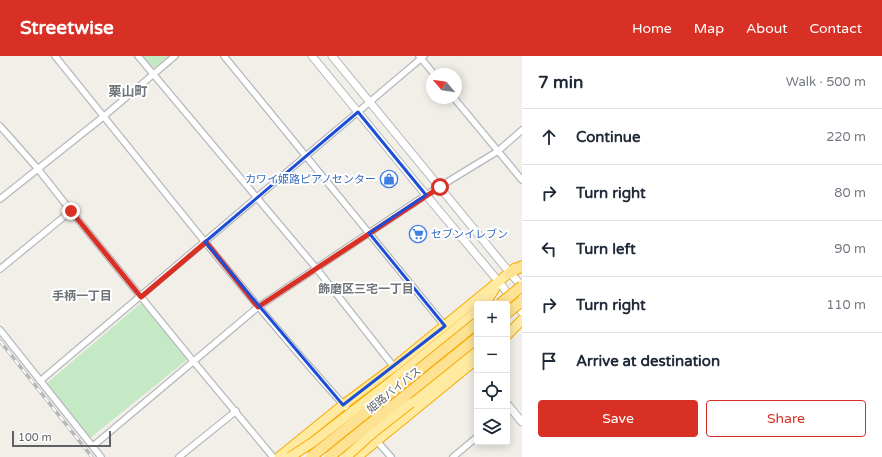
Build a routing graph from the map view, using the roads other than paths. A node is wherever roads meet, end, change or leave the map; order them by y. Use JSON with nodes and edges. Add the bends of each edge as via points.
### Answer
{"nodes":[{"id":1,"x":55,"y":56,"type":"edge"},
{"id":2,"x":138,"y":56,"type":"edge"},
{"id":3,"x":175,"y":56,"type":"edge"},
{"id":4,"x":224,"y":56,"type":"edge"},
{"id":5,"x":312,"y":56,"type":"edge"},
{"id":6,"x":332,"y":56,"type":"edge"},
{"id":7,"x":422,"y":57,"type":"edge"},
{"id":8,"x":430,"y":68,"type":"edge"},
{"id":9,"x":153,"y":74,"type":"junction"},
{"id":10,"x":370,"y":103,"type":"junction"},
{"id":11,"x":459,"y":104,"type":"edge"},
{"id":12,"x":358,"y":112,"type":"junction"},
{"id":13,"x":103,"y":117,"type":"junction"},
{"id":14,"x":0,"y":126,"type":"edge"},
{"id":15,"x":522,"y":130,"type":"edge"},
{"id":16,"x":498,"y":150,"type":"junction"},
{"id":17,"x":306,"y":156,"type":"junction"},
{"id":18,"x":38,"y":169,"type":"junction"},
{"id":19,"x":522,"y":180,"type":"edge"},
{"id":20,"x":440,"y":187,"type":"junction"},
{"id":21,"x":426,"y":196,"type":"junction"},
{"id":22,"x":256,"y":198,"type":"junction"},
{"id":23,"x":0,"y":199,"type":"edge"},
{"id":24,"x":71,"y":211,"type":"junction"},
{"id":25,"x":369,"y":234,"type":"junction"},
{"id":26,"x":206,"y":242,"type":"junction"},
{"id":27,"x":522,"y":262,"type":"edge"},
{"id":28,"x":522,"y":266,"type":"edge"},
{"id":29,"x":316,"y":268,"type":"junction"},
{"id":30,"x":0,"y":269,"type":"edge"},
{"id":31,"x":510,"y":273,"type":"junction"},
{"id":32,"x":498,"y":282,"type":"junction"},
{"id":33,"x":522,"y":286,"type":"edge"},
{"id":34,"x":141,"y":297,"type":"junction"},
{"id":35,"x":487,"y":301,"type":"edge"},
{"id":36,"x":504,"y":301,"type":"edge"},
{"id":37,"x":522,"y":301,"type":"edge"},
{"id":38,"x":258,"y":307,"type":"junction"},
{"id":39,"x":510,"y":311,"type":"edge"},
{"id":40,"x":522,"y":312,"type":"edge"},
{"id":41,"x":474,"y":313,"type":"edge"},
{"id":42,"x":522,"y":319,"type":"edge"},
{"id":43,"x":510,"y":324,"type":"edge"},
{"id":44,"x":474,"y":325,"type":"edge"},
{"id":45,"x":445,"y":326,"type":"junction"},
{"id":46,"x":0,"y":330,"type":"edge"},
{"id":47,"x":510,"y":332,"type":"edge"},
{"id":48,"x":474,"y":340,"type":"edge"},
{"id":49,"x":474,"y":352,"type":"edge"},
{"id":50,"x":194,"y":362,"type":"junction"},
{"id":51,"x":474,"y":364,"type":"edge"},
{"id":52,"x":394,"y":367,"type":"junction"},
{"id":53,"x":40,"y":381,"type":"junction"},
{"id":54,"x":343,"y":405,"type":"junction"},
{"id":55,"x":509,"y":409,"type":"edge"},
{"id":56,"x":236,"y":411,"type":"junction"},
{"id":57,"x":522,"y":422,"type":"edge"},
{"id":58,"x":474,"y":440,"type":"edge"},
{"id":59,"x":377,"y":441,"type":"junction"},
{"id":60,"x":313,"y":442,"type":"junction"},
{"id":61,"x":93,"y":446,"type":"junction"},
{"id":62,"x":101,"y":457,"type":"edge"},
{"id":63,"x":179,"y":457,"type":"edge"},
{"id":64,"x":273,"y":457,"type":"edge"},
{"id":65,"x":279,"y":457,"type":"edge"},
{"id":66,"x":290,"y":457,"type":"edge"},
{"id":67,"x":298,"y":457,"type":"edge"},
{"id":68,"x":311,"y":457,"type":"edge"},
{"id":69,"x":329,"y":457,"type":"edge"},
{"id":70,"x":346,"y":457,"type":"edge"},
{"id":71,"x":357,"y":457,"type":"edge"},
{"id":72,"x":390,"y":457,"type":"edge"},
{"id":73,"x":454,"y":457,"type":"edge"}],
"edges":[{"from":1,"to":13,"type":"street"},
{"from":2,"to":9,"type":"street"},
{"from":3,"to":9,"type":"street"},
{"from":4,"to":17,"type":"street"},
{"from":5,"to":12,"type":"street"},
{"from":6,"to":10,"type":"street"},
{"from":7,"to":8,"type":"street"},
{"from":7,"to":10,"type":"street"},
{"from":9,"to":13,"type":"street"},
{"from":9,"to":22,"type":"street"},
{"from":10,"to":12,"type":"street"},
{"from":10,"to":20,"type":"street"},
{"from":11,"to":16,"type":"street"},
{"from":12,"to":17,"type":"street"},
{"from":12,"to":21,"type":"street"},
{"from":13,"to":18,"type":"street"},
{"from":13,"to":26,"type":"street"},
{"from":14,"to":18,"type":"street"},
{"from":15,"to":16,"type":"street"},
{"from":16,"to":19,"type":"street"},
{"from":16,"to":20,"type":"street"},
{"from":17,"to":22,"type":"street"},
{"from":17,"to":25,"type":"street"},
{"from":18,"to":23,"type":"street"},
{"from":18,"to":24,"type":"street"},
{"from":20,"to":21,"type":"street"},
{"from":20,"to":31,"type":"street"},
{"from":21,"to":25,"type":"street"},
{"from":21,"to":32,"type":"street"},
{"from":22,"to":26,"type":"street"},
{"from":22,"to":29,"type":"street"},
{"from":24,"to":30,"type":"street"},
{"from":24,"to":34,"type":"street"},
{"from":25,"to":29,"type":"street"},
{"from":25,"to":45,"type":"street"},
{"from":26,"to":34,"type":"street"},
{"from":26,"to":38,"type":"street"},
{"from":27,"to":31,"type":"highway"},
{"from":28,"to":31,"type":"highway"},
{"from":29,"to":38,"type":"street"},
{"from":29,"to":52,"type":"street"},
{"from":31,"to":32,"type":"highway"},
{"from":31,"to":33,"type":"street"},
{"from":32,"to":35,"type":"highway"},
{"from":32,"to":40,"type":"street"},
{"from":32,"to":45,"type":"highway"},
{"from":33,"to":36,"type":"highway","bridge":true},
{"from":34,"to":50,"type":"street"},
{"from":34,"to":53,"type":"street"},
{"from":37,"to":39,"type":"highway","bridge":true},
{"from":38,"to":50,"type":"street"},
{"from":38,"to":54,"type":"street"},
{"from":41,"to":60,"type":"highway","bridge":true},
{"from":42,"to":43,"type":"highway"},
{"from":42,"to":47,"type":"highway"},
{"from":44,"to":68,"type":"highway","name":"姫路バイパス","bridge":true},
{"from":45,"to":52,"type":"highway"},
{"from":46,"to":53,"type":"street"},
{"from":48,"to":69,"type":"highway","name":"姫路バイパス","bridge":true},
{"from":49,"to":70,"type":"highway","bridge":true},
{"from":50,"to":56,"type":"street"},
{"from":50,"to":61,"type":"street"},
{"from":51,"to":59,"type":"highway"},
{"from":52,"to":54,"type":"highway"},
{"from":53,"to":61,"type":"street"},
{"from":54,"to":59,"type":"street"},
{"from":54,"to":65,"type":"highway"},
{"from":55,"to":57,"type":"street"},
{"from":56,"to":63,"type":"street"},
{"from":56,"to":64,"type":"street"},
{"from":58,"to":73,"type":"street"},
{"from":59,"to":71,"type":"highway"},
{"from":59,"to":72,"type":"street"},
{"from":60,"to":66,"type":"highway","bridge":true},
{"from":60,"to":67,"type":"highway","bridge":true},
{"from":61,"to":62,"type":"street"}]}
